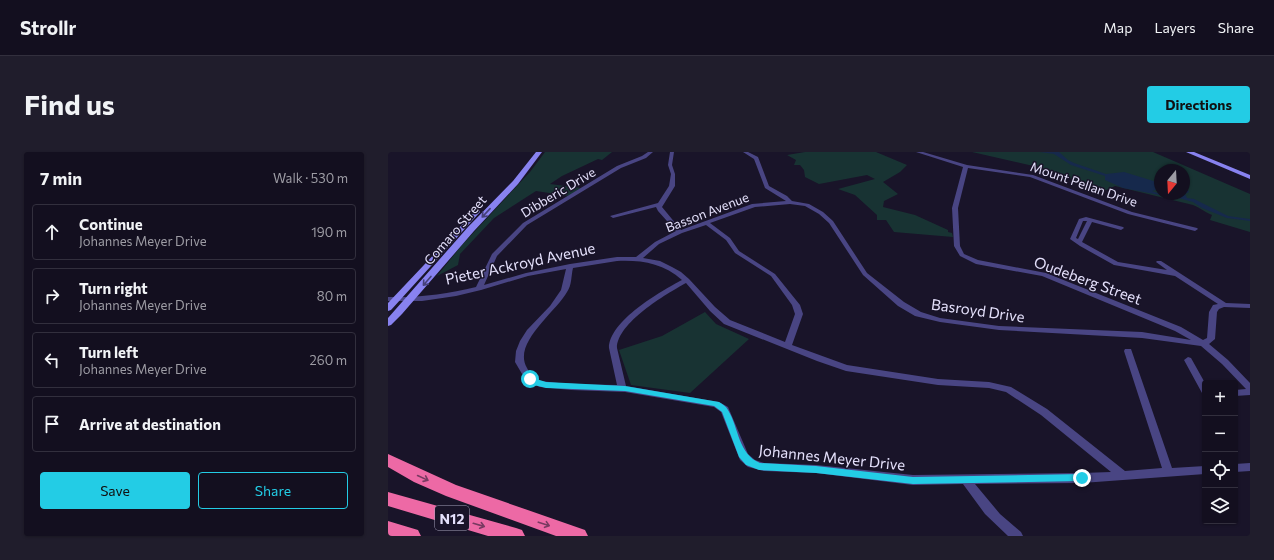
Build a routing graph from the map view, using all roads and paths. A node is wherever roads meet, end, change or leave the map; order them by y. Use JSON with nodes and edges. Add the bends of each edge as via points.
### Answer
{"nodes":[{"id":1,"x":532,"y":152,"type":"edge"},
{"id":2,"x":539,"y":152,"type":"edge"},
{"id":3,"x":651,"y":152,"type":"edge"},
{"id":4,"x":672,"y":152,"type":"edge"},
{"id":5,"x":745,"y":152,"type":"edge"},
{"id":6,"x":918,"y":152,"type":"edge"},
{"id":7,"x":1189,"y":152,"type":"edge"},
{"id":8,"x":966,"y":166,"type":"junction"},
{"id":9,"x":1250,"y":177,"type":"edge"},
{"id":10,"x":790,"y":202,"type":"junction"},
{"id":11,"x":659,"y":205,"type":"junction"},
{"id":12,"x":613,"y":216,"type":"dead end"},
{"id":13,"x":707,"y":223,"type":"junction"},
{"id":14,"x":1121,"y":228,"type":"dead end"},
{"id":15,"x":1195,"y":229,"type":"dead end"},
{"id":16,"x":680,"y":232,"type":"junction"},
{"id":17,"x":638,"y":259,"type":"junction"},
{"id":18,"x":1160,"y":262,"type":"dead end"},
{"id":19,"x":570,"y":266,"type":"junction"},
{"id":20,"x":1178,"y":274,"type":"junction"},
{"id":21,"x":687,"y":280,"type":"junction"},
{"id":22,"x":479,"y":289,"type":"junction"},
{"id":23,"x":392,"y":299,"type":"edge"},
{"id":24,"x":412,"y":299,"type":"junction"},
{"id":25,"x":1224,"y":305,"type":"junction"},
{"id":26,"x":1250,"y":306,"type":"edge"},
{"id":27,"x":388,"y":308,"type":"edge"},
{"id":28,"x":388,"y":323,"type":"edge"},
{"id":29,"x":1204,"y":344,"type":"junction"},
{"id":30,"x":787,"y":346,"type":"junction"},
{"id":31,"x":1128,"y":351,"type":"dead end"},
{"id":32,"x":1188,"y":360,"type":"dead end"},
{"id":33,"x":1202,"y":386,"type":"edge"},
{"id":34,"x":622,"y":388,"type":"junction"},
{"id":35,"x":1250,"y":388,"type":"edge"},
{"id":36,"x":1250,"y":392,"type":"edge"},
{"id":37,"x":1238,"y":393,"type":"edge"},
{"id":38,"x":388,"y":460,"type":"edge"},
{"id":39,"x":1250,"y":467,"type":"edge"},
{"id":40,"x":1238,"y":468,"type":"edge"},
{"id":41,"x":1202,"y":470,"type":"edge"},
{"id":42,"x":1169,"y":473,"type":"junction"},
{"id":43,"x":1124,"y":476,"type":"junction"},
{"id":44,"x":966,"y":480,"type":"junction"},
{"id":45,"x":388,"y":499,"type":"edge"},
{"id":46,"x":388,"y":529,"type":"edge"},
{"id":47,"x":412,"y":536,"type":"edge"},
{"id":48,"x":516,"y":536,"type":"edge"},
{"id":49,"x":579,"y":536,"type":"edge"},
{"id":50,"x":1017,"y":536,"type":"edge"}],
"edges":[{"from":1,"to":23,"type":"street","name":"Comaro Street","via":[[517,171]]},
{"from":2,"to":24,"type":"street","name":"Comaro Street","one_way":true,"via":[[527,169]]},
{"from":3,"to":22,"type":"street","name":"Dibberic Drive","via":[[622,166],[525,224],[494,255]]},
{"from":4,"to":11,"type":"street","via":[[672,186]]},
{"from":5,"to":10,"type":"street","name":"Basroyd Drive","via":[[756,158],[767,187]]},
{"from":6,"to":8,"type":"street","name":"Mount Pellan Drive"},
{"from":7,"to":9,"type":"street"},
{"from":8,"to":15,"type":"street","name":"Mount Pellan Drive","via":[[1032,176],[1130,213]]},
{"from":8,"to":29,"type":"street","name":"Oudeberg Street","via":[[955,208],[958,246],[962,255],[976,262],[1049,276],[1164,323]]},
{"from":10,"to":13,"type":"street","name":"Basson Avenue","via":[[758,204]]},
{"from":10,"to":29,"type":"street","name":"Basroyd Drive","via":[[807,205],[821,213],[831,222],[865,274],[905,306],[924,316],[999,328],[1142,335]]},
{"from":11,"to":12,"type":"street"},
{"from":11,"to":16,"type":"street","via":[[660,210]]},
{"from":13,"to":16,"type":"street","name":"Basson Avenue"},
{"from":13,"to":30,"type":"street","via":[[728,239],[737,252],[773,275],[796,305],[799,314]]},
{"from":14,"to":20,"type":"street","via":[[1081,220],[1073,237],[1075,241],[1116,264]]},
{"from":16,"to":17,"type":"street","name":"Basson Avenue","via":[[657,243]]},
{"from":17,"to":19,"type":"street","name":"Pieter Ackroyd Avenue"},
{"from":17,"to":21,"type":"street","name":"Pieter Ackroyd Avenue","via":[[666,266]]},
{"from":18,"to":20,"type":"street"},
{"from":19,"to":22,"type":"street","name":"Pieter Ackroyd Avenue","via":[[527,274]]},
{"from":19,"to":34,"type":"street","name":"Johannes Meyer Drive","via":[[564,292],[533,327],[526,339],[519,357],[521,367],[530,379],[540,384]]},
{"from":20,"to":25,"type":"street"},
{"from":21,"to":30,"type":"street","name":"Pieter Ackroyd Avenue","via":[[727,322]]},
{"from":21,"to":34,"type":"street","via":[[658,297],[618,332],[613,344]]},
{"from":22,"to":24,"type":"street","name":"Pieter Ackroyd Avenue"},
{"from":23,"to":24,"type":"street","name":"Pieter Ackroyd Avenue"},
{"from":23,"to":27,"type":"street","name":"Comaro Street"},
{"from":24,"to":28,"type":"street","name":"Comaro Street"},
{"from":25,"to":26,"type":"street"},
{"from":25,"to":29,"type":"street","via":[[1215,308],[1211,339]]},
{"from":29,"to":35,"type":"street","name":"Oudeberg Street"},
{"from":30,"to":43,"type":"street","name":"Pieter Ackroyd Avenue","via":[[853,369],[946,383],[989,384],[1004,388],[1044,412]]},
{"from":31,"to":42,"type":"street"},
{"from":32,"to":33,"type":"street"},
{"from":34,"to":44,"type":"street","name":"Johannes Meyer Drive","via":[[719,405],[726,413],[742,455],[759,467],[816,469],[903,480]]},
{"from":36,"to":37,"type":"street"},
{"from":38,"to":49,"type":"highway","one_way":true,"via":[[452,491]]},
{"from":39,"to":40,"type":"street"},
{"from":41,"to":42,"type":"street","name":"Johannes Meyer Drive"},
{"from":42,"to":43,"type":"street","name":"Johannes Meyer Drive"},
{"from":43,"to":44,"type":"street","name":"Johannes Meyer Drive"},
{"from":44,"to":50,"type":"street","via":[[996,517]]},
{"from":45,"to":48,"type":"highway","number":"N12","one_way":true},
{"from":46,"to":47,"type":"highway"}]}
